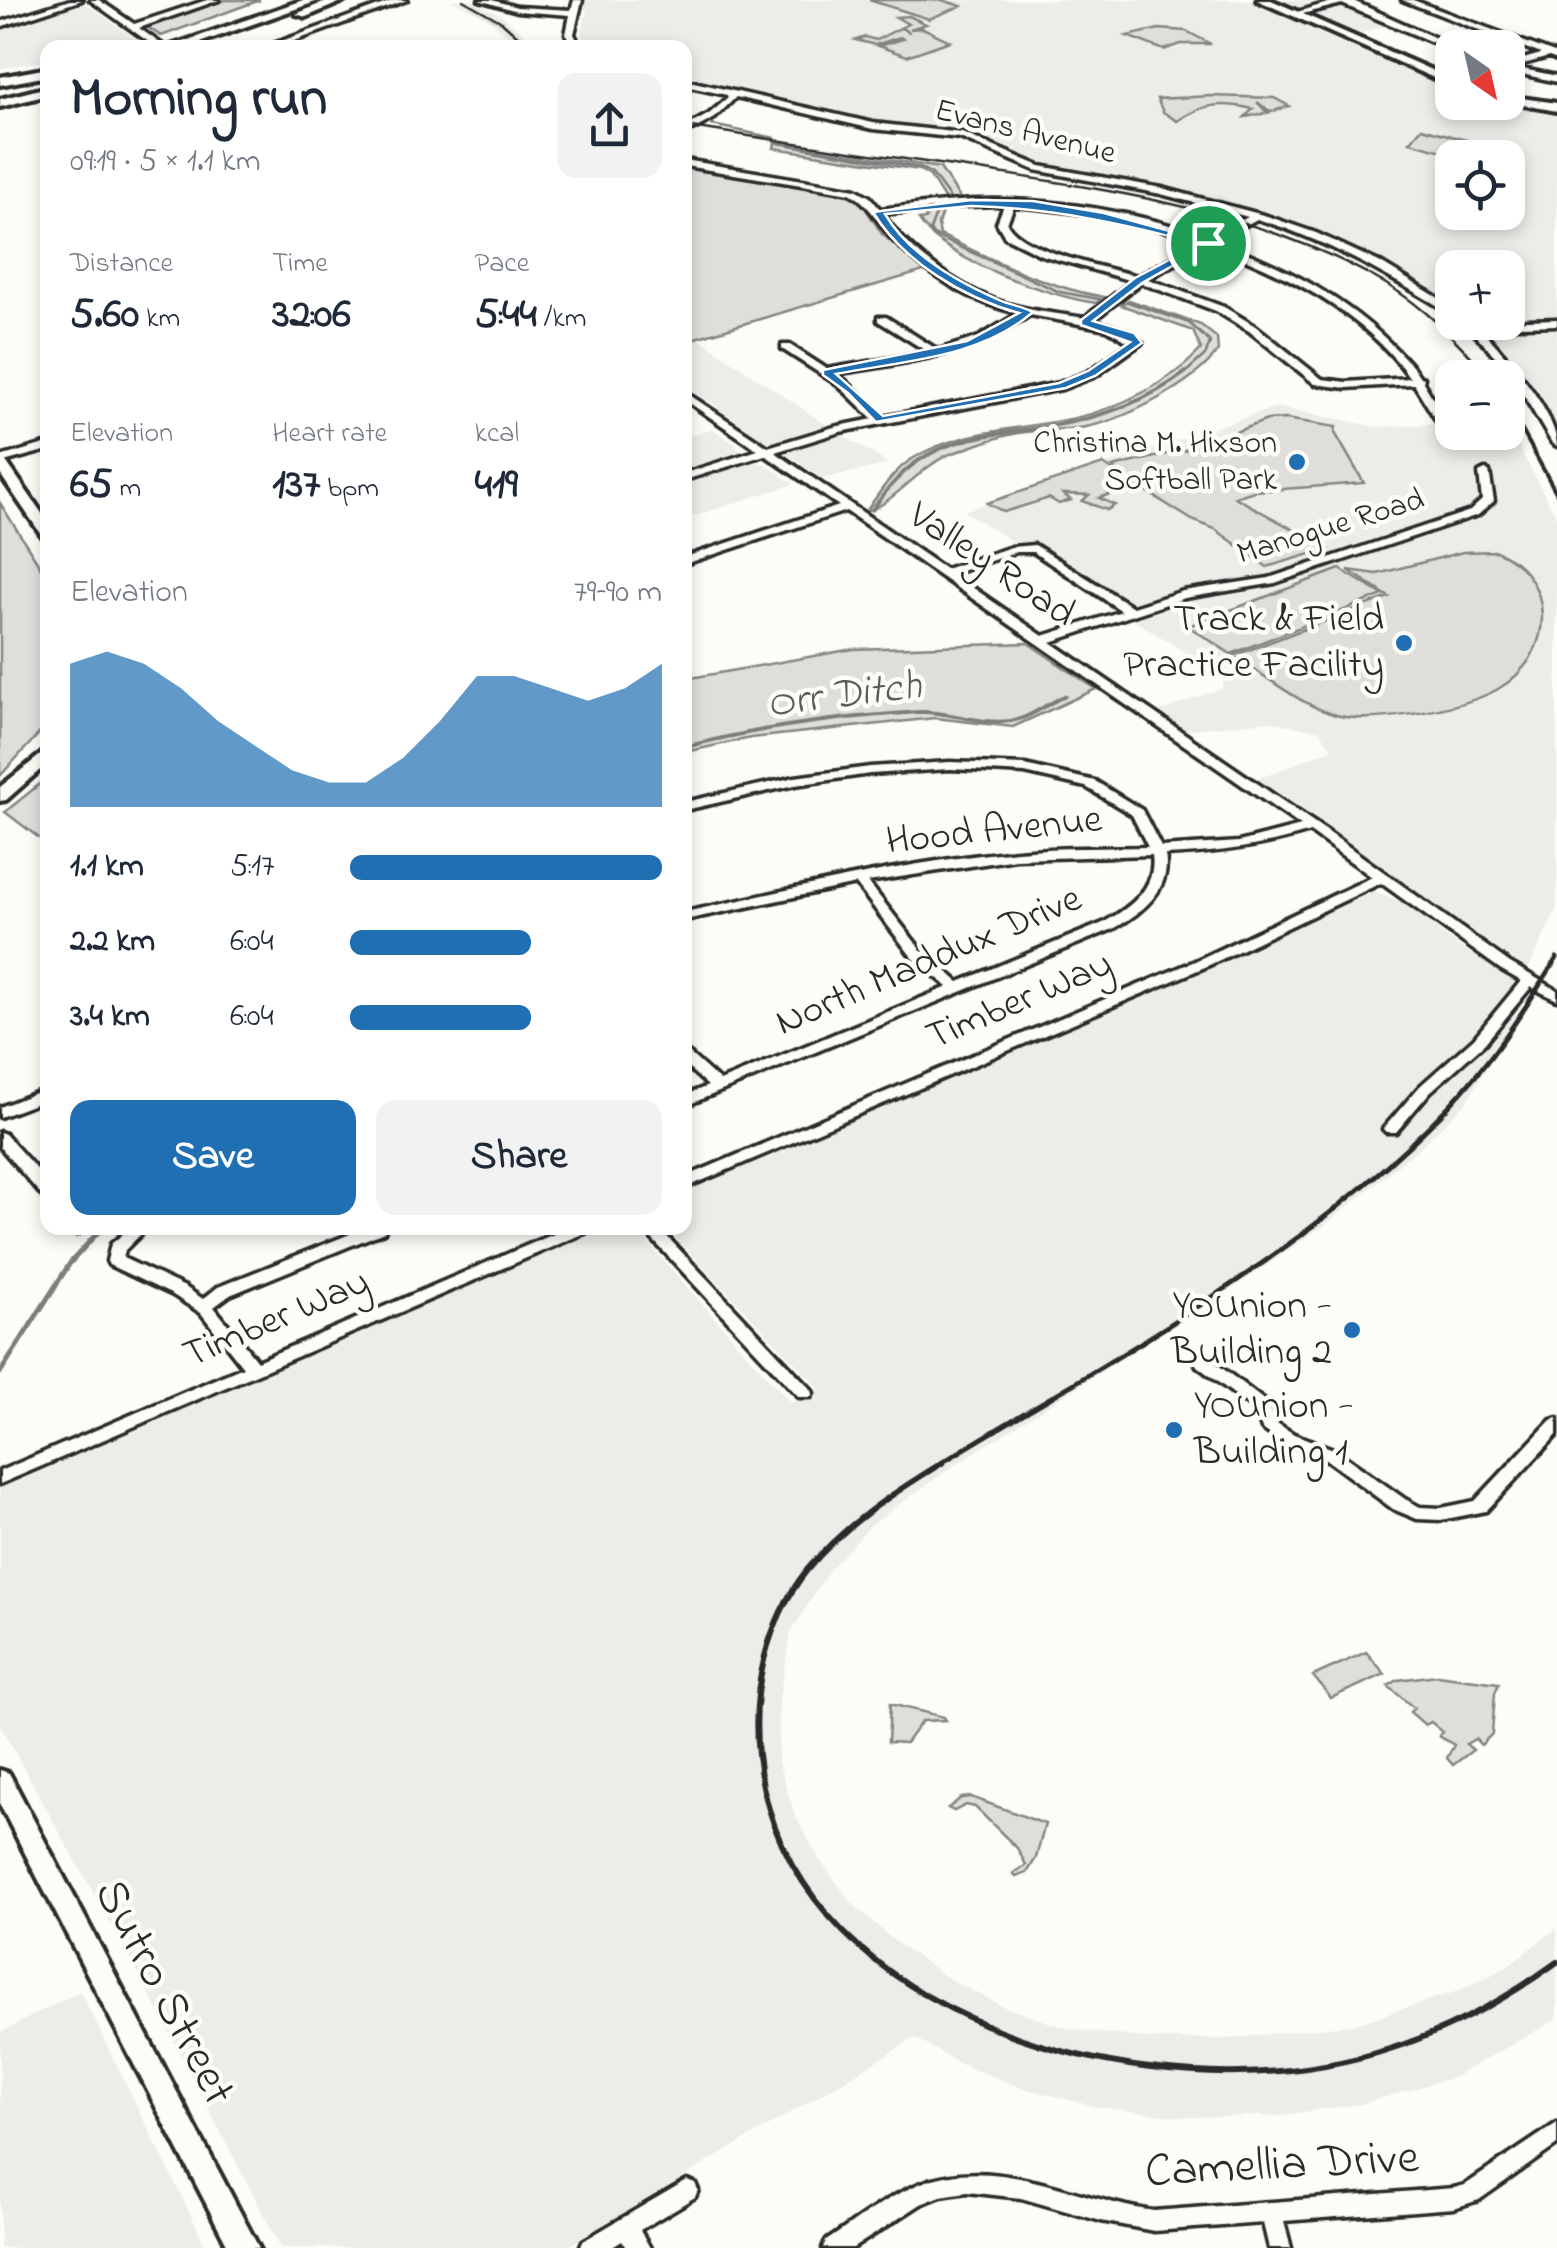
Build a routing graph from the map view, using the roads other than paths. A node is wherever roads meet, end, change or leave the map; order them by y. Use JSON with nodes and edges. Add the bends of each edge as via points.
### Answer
{"nodes":[{"id":1,"x":78,"y":0,"type":"edge"},
{"id":2,"x":94,"y":0,"type":"edge"},
{"id":3,"x":216,"y":0,"type":"edge"},
{"id":4,"x":316,"y":0,"type":"edge"},
{"id":5,"x":340,"y":0,"type":"edge"},
{"id":6,"x":403,"y":0,"type":"edge"},
{"id":7,"x":483,"y":0,"type":"edge"},
{"id":8,"x":578,"y":0,"type":"edge"},
{"id":9,"x":1262,"y":0,"type":"edge"},
{"id":10,"x":1345,"y":0,"type":"edge"},
{"id":11,"x":1406,"y":0,"type":"edge"},
{"id":12,"x":575,"y":13,"type":"junction"},
{"id":13,"x":1294,"y":14,"type":"junction"},
{"id":14,"x":0,"y":25,"type":"edge"},
{"id":15,"x":133,"y":27,"type":"junction"},
{"id":16,"x":152,"y":40,"type":"edge"},
{"id":17,"x":192,"y":40,"type":"edge"},
{"id":18,"x":222,"y":40,"type":"edge"},
{"id":19,"x":289,"y":40,"type":"edge"},
{"id":20,"x":572,"y":40,"type":"edge"},
{"id":21,"x":1435,"y":40,"type":"edge"},
{"id":22,"x":1546,"y":55,"type":"junction"},
{"id":23,"x":1557,"y":55,"type":"edge"},
{"id":24,"x":1525,"y":62,"type":"edge"},
{"id":25,"x":1525,"y":71,"type":"edge"},
{"id":26,"x":1435,"y":75,"type":"edge"},
{"id":27,"x":1557,"y":79,"type":"edge"},
{"id":28,"x":0,"y":81,"type":"edge"},
{"id":29,"x":40,"y":82,"type":"edge"},
{"id":30,"x":40,"y":84,"type":"edge"},
{"id":31,"x":692,"y":85,"type":"edge"},
{"id":32,"x":731,"y":93,"type":"junction"},
{"id":33,"x":0,"y":96,"type":"edge"},
{"id":34,"x":1525,"y":102,"type":"edge"},
{"id":35,"x":1557,"y":107,"type":"edge"},
{"id":36,"x":692,"y":126,"type":"edge"},
{"id":37,"x":692,"y":164,"type":"edge"},
{"id":38,"x":1010,"y":203,"type":"junction"},
{"id":39,"x":878,"y":212,"type":"junction"},
{"id":40,"x":1256,"y":216,"type":"junction"},
{"id":41,"x":1208,"y":243,"type":"junction"},
{"id":42,"x":1138,"y":280,"type":"junction"},
{"id":43,"x":1435,"y":300,"type":"edge"},
{"id":44,"x":1028,"y":312,"type":"junction"},
{"id":45,"x":882,"y":319,"type":"dead end"},
{"id":46,"x":1085,"y":322,"type":"junction"},
{"id":47,"x":1525,"y":322,"type":"edge"},
{"id":48,"x":1557,"y":322,"type":"edge"},
{"id":49,"x":1486,"y":340,"type":"edge"},
{"id":50,"x":786,"y":347,"type":"dead end"},
{"id":51,"x":935,"y":352,"type":"junction"},
{"id":52,"x":827,"y":372,"type":"junction"},
{"id":53,"x":1420,"y":380,"type":"junction"},
{"id":54,"x":692,"y":402,"type":"edge"},
{"id":55,"x":1435,"y":408,"type":"edge"},
{"id":56,"x":880,"y":420,"type":"junction"},
{"id":57,"x":1557,"y":443,"type":"edge"},
{"id":58,"x":40,"y":449,"type":"edge"},
{"id":59,"x":766,"y":452,"type":"junction"},
{"id":60,"x":0,"y":462,"type":"edge"},
{"id":61,"x":1485,"y":473,"type":"dead end"},
{"id":62,"x":692,"y":475,"type":"edge"},
{"id":63,"x":847,"y":507,"type":"junction"},
{"id":64,"x":40,"y":522,"type":"edge"},
{"id":65,"x":692,"y":559,"type":"edge"},
{"id":66,"x":945,"y":573,"type":"junction"},
{"id":67,"x":1130,"y":610,"type":"junction"},
{"id":68,"x":1044,"y":640,"type":"junction"},
{"id":69,"x":40,"y":761,"type":"edge"},
{"id":70,"x":0,"y":796,"type":"edge"},
{"id":71,"x":692,"y":804,"type":"edge"},
{"id":72,"x":1311,"y":826,"type":"junction"},
{"id":73,"x":1158,"y":849,"type":"junction"},
{"id":74,"x":1380,"y":878,"type":"junction"},
{"id":75,"x":860,"y":881,"type":"junction"},
{"id":76,"x":692,"y":915,"type":"edge"},
{"id":77,"x":1529,"y":981,"type":"junction"},
{"id":78,"x":957,"y":988,"type":"junction"},
{"id":79,"x":1557,"y":996,"type":"edge"},
{"id":80,"x":692,"y":1063,"type":"edge"},
{"id":81,"x":718,"y":1087,"type":"junction"},
{"id":82,"x":40,"y":1096,"type":"edge"},
{"id":83,"x":692,"y":1098,"type":"edge"},
{"id":84,"x":0,"y":1112,"type":"edge"},
{"id":85,"x":1391,"y":1128,"type":"dead end"},
{"id":86,"x":0,"y":1137,"type":"edge"},
{"id":87,"x":692,"y":1180,"type":"edge"},
{"id":88,"x":40,"y":1184,"type":"edge"},
{"id":89,"x":132,"y":1235,"type":"edge"},
{"id":90,"x":361,"y":1235,"type":"edge"},
{"id":91,"x":565,"y":1235,"type":"edge"},
{"id":92,"x":657,"y":1235,"type":"edge"},
{"id":93,"x":204,"y":1306,"type":"junction"},
{"id":94,"x":1203,"y":1362,"type":"dead end"},
{"id":95,"x":254,"y":1368,"type":"junction"},
{"id":96,"x":804,"y":1393,"type":"dead end"},
{"id":97,"x":1556,"y":1426,"type":"edge"},
{"id":98,"x":0,"y":1478,"type":"edge"},
{"id":99,"x":0,"y":1780,"type":"edge"},
{"id":100,"x":1557,"y":2133,"type":"edge"},
{"id":101,"x":687,"y":2190,"type":"dead end"},
{"id":102,"x":1271,"y":2212,"type":"junction"},
{"id":103,"x":625,"y":2228,"type":"junction"},
{"id":104,"x":244,"y":2248,"type":"edge"},
{"id":105,"x":592,"y":2248,"type":"edge"},
{"id":106,"x":639,"y":2248,"type":"edge"},
{"id":107,"x":834,"y":2248,"type":"edge"},
{"id":108,"x":1280,"y":2248,"type":"edge"}],
"edges":[{"from":1,"to":14,"type":"street"},
{"from":2,"to":15,"type":"street"},
{"from":3,"to":15,"type":"street"},
{"from":4,"to":17,"type":"highway"},
{"from":5,"to":18,"type":"highway"},
{"from":6,"to":19,"type":"street"},
{"from":7,"to":12,"type":"street"},
{"from":8,"to":12,"type":"street"},
{"from":9,"to":13,"type":"main road"},
{"from":10,"to":13,"type":"street"},
{"from":10,"to":21,"type":"street"},
{"from":11,"to":22,"type":"street"},
{"from":12,"to":20,"type":"street"},
{"from":13,"to":26,"type":"main road"},
{"from":15,"to":16,"type":"street"},
{"from":22,"to":23,"type":"street"},
{"from":22,"to":24,"type":"street"},
{"from":25,"to":27,"type":"street"},
{"from":28,"to":29,"type":"highway"},
{"from":30,"to":33,"type":"highway"},
{"from":31,"to":32,"type":"street","name":"Evans Avenue"},
{"from":32,"to":36,"type":"street","via":[[717,113]]},
{"from":32,"to":40,"type":"street","name":"Evans Avenue","via":[[874,126],[962,136],[1032,166]]},
{"from":34,"to":35,"type":"main road"},
{"from":37,"to":39,"type":"street","via":[[842,188],[862,194]]},
{"from":38,"to":39,"type":"street"},
{"from":38,"to":41,"type":"street","via":[[1104,216]]},
{"from":38,"to":42,"type":"street","via":[[1002,223],[1016,240]]},
{"from":39,"to":44,"type":"street","via":[[934,268],[995,303]]},
{"from":40,"to":41,"type":"street"},
{"from":40,"to":43,"type":"street","name":"Evans Avenue","via":[[1376,264]]},
{"from":41,"to":42,"type":"street"},
{"from":41,"to":53,"type":"street","via":[[1287,274],[1351,311]]},
{"from":42,"to":46,"type":"street"},
{"from":42,"to":53,"type":"street","via":[[1238,319],[1319,382]]},
{"from":44,"to":46,"type":"street"},
{"from":44,"to":51,"type":"street","via":[[984,339]]},
{"from":45,"to":51,"type":"street"},
{"from":46,"to":56,"type":"street","via":[[1136,340],[1106,365],[1062,386]]},
{"from":47,"to":48,"type":"street"},
{"from":49,"to":57,"type":"street","via":[[1515,372]]},
{"from":50,"to":52,"type":"street"},
{"from":51,"to":52,"type":"street"},
{"from":52,"to":56,"type":"street"},
{"from":53,"to":55,"type":"street"},
{"from":54,"to":59,"type":"street","name":"Valley Road"},
{"from":56,"to":59,"type":"street"},
{"from":58,"to":60,"type":"street"},
{"from":59,"to":62,"type":"street"},
{"from":59,"to":63,"type":"street","name":"Valley Road"},
{"from":60,"to":64,"type":"main road"},
{"from":61,"to":67,"type":"street","name":"Manogue Road","via":[[1488,500],[1474,513],[1271,580]]},
{"from":63,"to":65,"type":"street"},
{"from":63,"to":66,"type":"street","name":"Valley Road"},
{"from":66,"to":67,"type":"street","via":[[1034,548]]},
{"from":66,"to":68,"type":"street","name":"Valley Road"},
{"from":67,"to":68,"type":"street","name":"Manogue Road"},
{"from":68,"to":72,"type":"street","name":"Valley Road"},
{"from":69,"to":70,"type":"main road"},
{"from":71,"to":73,"type":"street","via":[[779,782],[867,770],[1024,769],[1068,776],[1120,800],[1142,819]]},
{"from":72,"to":73,"type":"street","name":"Hood Avenue","via":[[1240,846]]},
{"from":72,"to":74,"type":"street","name":"Valley Road"},
{"from":73,"to":75,"type":"street","name":"Hood Avenue","via":[[1013,855]]},
{"from":73,"to":78,"type":"street","name":"North Maddux Drive","via":[[1157,881],[1132,912]]},
{"from":74,"to":77,"type":"street","name":"Valley Road"},
{"from":74,"to":87,"type":"street","name":"Timber Way","via":[[1214,957]]},
{"from":75,"to":76,"type":"street","name":"Hood Avenue"},
{"from":75,"to":78,"type":"street","via":[[917,954]]},
{"from":77,"to":79,"type":"street","name":"Valley Road"},
{"from":77,"to":85,"type":"street"},
{"from":78,"to":81,"type":"street","name":"North Maddux Drive"},
{"from":80,"to":81,"type":"street"},
{"from":81,"to":83,"type":"street","name":"North Maddux Drive"},
{"from":82,"to":84,"type":"street"},
{"from":86,"to":88,"type":"street"},
{"from":89,"to":93,"type":"street","via":[[113,1256],[123,1266]]},
{"from":90,"to":93,"type":"street","via":[[224,1291]]},
{"from":91,"to":95,"type":"street","name":"Timber Way"},
{"from":92,"to":96,"type":"street"},
{"from":93,"to":95,"type":"street"},
{"from":94,"to":97,"type":"street","via":[[1262,1408],[1268,1425],[1330,1454],[1417,1513],[1480,1506]]},
{"from":95,"to":98,"type":"street","name":"Timber Way"},
{"from":99,"to":104,"type":"main road","name":"Sutro Street"},
{"from":100,"to":102,"type":"street","name":"Camellia Drive","via":[[1454,2198]]},
{"from":101,"to":103,"type":"street"},
{"from":102,"to":107,"type":"street","name":"Camellia Drive","via":[[1130,2220],[967,2182],[920,2194]]},
{"from":102,"to":108,"type":"street"},
{"from":103,"to":105,"type":"street"},
{"from":103,"to":106,"type":"street"}]}
